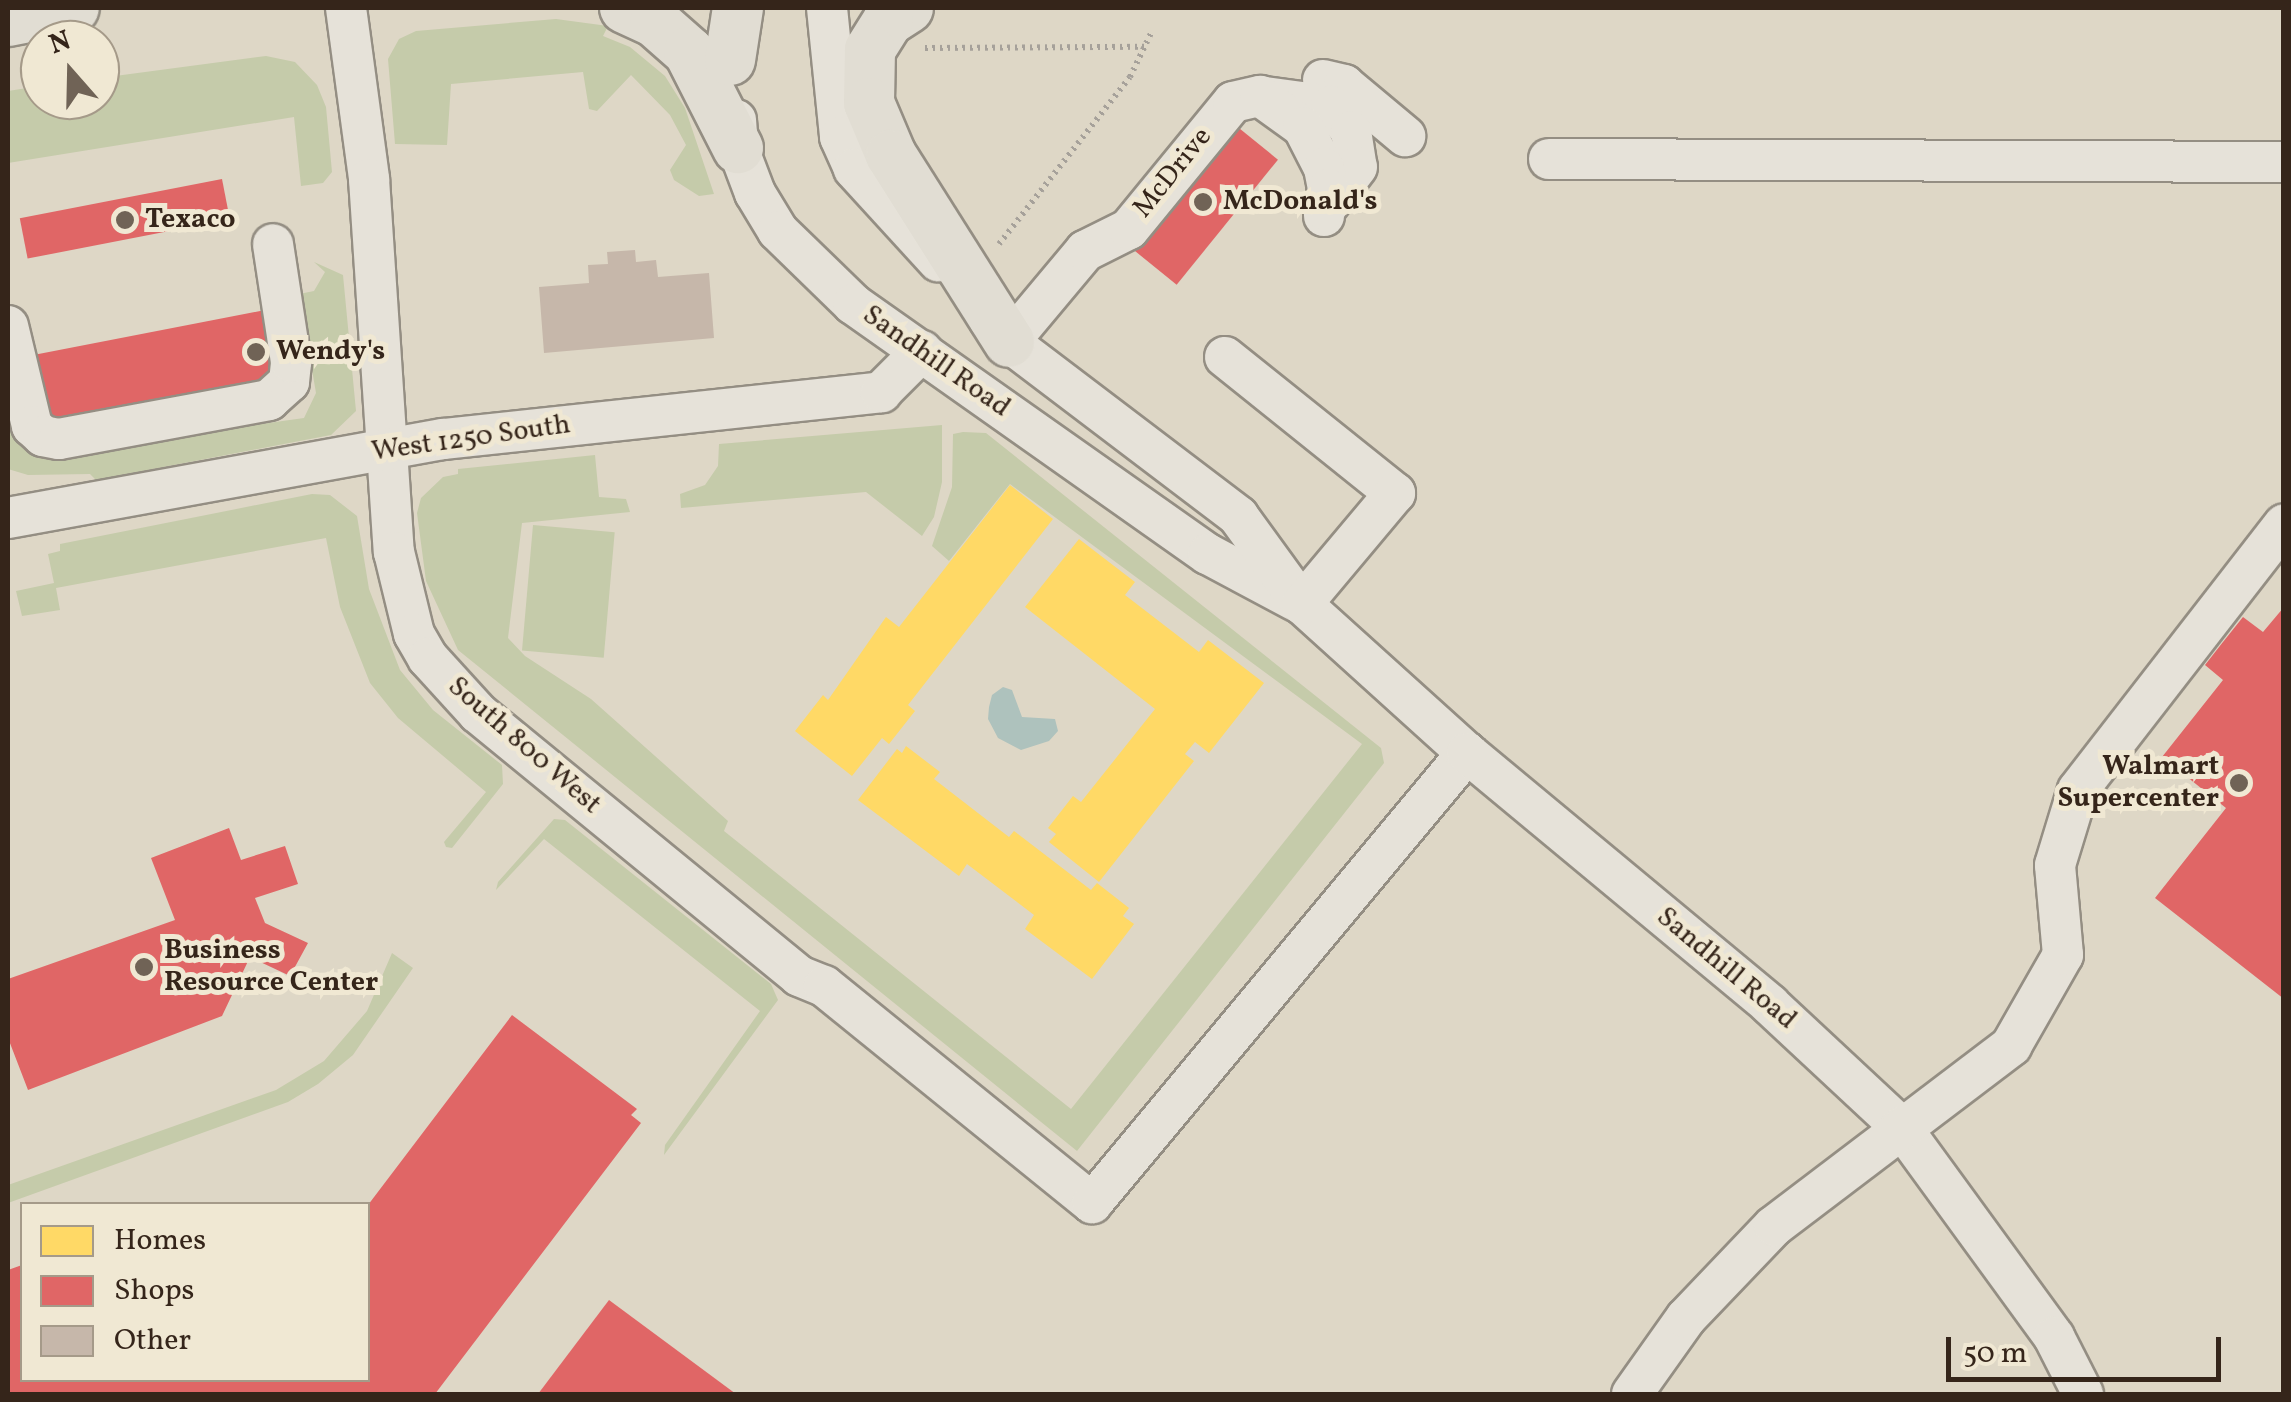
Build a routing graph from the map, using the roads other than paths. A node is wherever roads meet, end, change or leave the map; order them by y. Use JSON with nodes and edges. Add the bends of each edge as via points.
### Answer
{"nodes":[{"id":1,"x":74,"y":8,"type":"edge"},
{"id":2,"x":346,"y":8,"type":"edge"},
{"id":3,"x":625,"y":8,"type":"edge"},
{"id":4,"x":726,"y":8,"type":"edge"},
{"id":5,"x":738,"y":8,"type":"edge"},
{"id":6,"x":827,"y":8,"type":"edge"},
{"id":7,"x":8,"y":21,"type":"edge"},
{"id":8,"x":910,"y":24,"type":"edge"},
{"id":9,"x":730,"y":60,"type":"junction"},
{"id":10,"x":1246,"y":89,"type":"junction"},
{"id":11,"x":1405,"y":136,"type":"dead end"},
{"id":12,"x":738,"y":148,"type":"junction"},
{"id":13,"x":1549,"y":160,"type":"dead end"},
{"id":14,"x":2284,"y":162,"type":"edge"},
{"id":15,"x":1324,"y":222,"type":"dead end"},
{"id":16,"x":272,"y":244,"type":"dead end"},
{"id":17,"x":8,"y":326,"type":"edge"},
{"id":18,"x":1009,"y":342,"type":"junction"},
{"id":19,"x":922,"y":351,"type":"junction"},
{"id":20,"x":1225,"y":357,"type":"dead end"},
{"id":21,"x":386,"y":450,"type":"junction"},
{"id":22,"x":8,"y":518,"type":"edge"},
{"id":23,"x":2284,"y":524,"type":"edge"},
{"id":24,"x":1302,"y":604,"type":"junction"},
{"id":25,"x":1467,"y":753,"type":"junction"},
{"id":26,"x":1901,"y":1127,"type":"junction"},
{"id":27,"x":1632,"y":1394,"type":"edge"},
{"id":28,"x":2083,"y":1394,"type":"edge"}],
"edges":[{"from":1,"to":7,"type":"main road"},
{"from":2,"to":21,"type":"street","name":"South 800 West","via":[[370,179]]},
{"from":3,"to":12,"type":"main road","via":[[655,22],[688,52]]},
{"from":4,"to":9,"type":"street","name":"Sandhill Road"},
{"from":5,"to":9,"type":"main road"},
{"from":6,"to":18,"type":"street","name":"Sandhill Road","via":[[840,136],[854,169]]},
{"from":8,"to":18,"type":"main road","via":[[888,21],[870,50],[869,103],[891,155]]},
{"from":9,"to":12,"type":"street","name":"Sandhill Road"},
{"from":10,"to":11,"type":"street","via":[[1262,77],[1344,84]]},
{"from":10,"to":15,"type":"street","via":[[1287,111],[1314,144],[1328,190]]},
{"from":10,"to":18,"type":"street","name":"McDrive","via":[[1129,229],[1084,252]]},
{"from":12,"to":19,"type":"street","name":"Sandhill Road","via":[[778,231],[853,304]]},
{"from":13,"to":14,"type":"street"},
{"from":16,"to":17,"type":"street","via":[[291,362],[288,382],[269,400],[60,439],[43,436],[32,426]]},
{"from":18,"to":24,"type":"street","name":"Sandhill Road","via":[[1238,516]]},
{"from":19,"to":21,"type":"street","name":"West 1250 South","via":[[880,392],[503,430]]},
{"from":19,"to":24,"type":"street","name":"Sandhill Road","via":[[1208,554]]},
{"from":20,"to":24,"type":"street","via":[[1395,493]]},
{"from":21,"to":22,"type":"street","name":"West 1250 South"},
{"from":21,"to":25,"type":"street","name":"South 800 West","via":[[394,552],[406,605],[414,634],[450,686],[799,976],[824,986],[1092,1203]]},
{"from":23,"to":26,"type":"street","via":[[2078,790],[2055,865],[2062,955],[2011,1046]]},
{"from":24,"to":25,"type":"street","name":"Sandhill Road"},
{"from":25,"to":26,"type":"street","name":"Sandhill Road","via":[[1770,1005]]},
{"from":26,"to":27,"type":"street","via":[[1774,1226],[1686,1318]]},
{"from":26,"to":28,"type":"street","name":"Sandhill Road","via":[[2054,1337]]}]}
